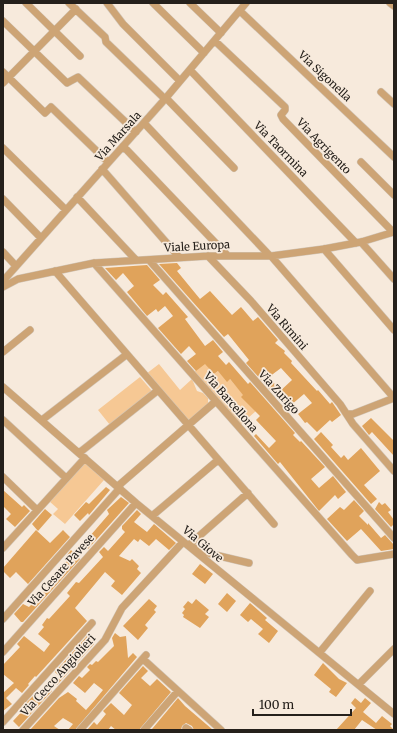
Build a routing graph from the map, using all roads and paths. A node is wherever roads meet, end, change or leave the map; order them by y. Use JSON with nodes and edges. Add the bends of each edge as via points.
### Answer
{"nodes":[{"id":1,"x":26,"y":3,"type":"edge"},
{"id":2,"x":69,"y":3,"type":"edge"},
{"id":3,"x":107,"y":3,"type":"edge"},
{"id":4,"x":153,"y":3,"type":"edge"},
{"id":5,"x":190,"y":3,"type":"edge"},
{"id":6,"x":236,"y":3,"type":"edge"},
{"id":7,"x":390,"y":3,"type":"edge"},
{"id":8,"x":394,"y":6,"type":"edge"},
{"id":9,"x":243,"y":8,"type":"edge"},
{"id":10,"x":76,"y":9,"type":"junction"},
{"id":11,"x":3,"y":21,"type":"edge"},
{"id":12,"x":55,"y":31,"type":"junction"},
{"id":13,"x":221,"y":33,"type":"junction"},
{"id":14,"x":215,"y":41,"type":"junction"},
{"id":15,"x":34,"y":52,"type":"junction"},
{"id":16,"x":204,"y":53,"type":"junction"},
{"id":17,"x":80,"y":56,"type":"dead end"},
{"id":18,"x":190,"y":70,"type":"junction"},
{"id":19,"x":3,"y":72,"type":"edge"},
{"id":20,"x":9,"y":78,"type":"junction"},
{"id":21,"x":180,"y":81,"type":"junction"},
{"id":22,"x":3,"y":83,"type":"edge"},
{"id":23,"x":381,"y":92,"type":"dead end"},
{"id":24,"x":165,"y":99,"type":"junction"},
{"id":25,"x":394,"y":104,"type":"edge"},
{"id":26,"x":144,"y":123,"type":"junction"},
{"id":27,"x":136,"y":132,"type":"junction"},
{"id":28,"x":123,"y":146,"type":"junction"},
{"id":29,"x":3,"y":148,"type":"edge"},
{"id":30,"x":394,"y":157,"type":"edge"},
{"id":31,"x":108,"y":162,"type":"junction"},
{"id":32,"x":361,"y":162,"type":"dead end"},
{"id":33,"x":234,"y":168,"type":"dead end"},
{"id":34,"x":102,"y":169,"type":"junction"},
{"id":35,"x":394,"y":194,"type":"edge"},
{"id":36,"x":77,"y":197,"type":"junction"},
{"id":37,"x":3,"y":200,"type":"edge"},
{"id":38,"x":66,"y":210,"type":"junction"},
{"id":39,"x":394,"y":232,"type":"edge"},
{"id":40,"x":41,"y":238,"type":"junction"},
{"id":41,"x":358,"y":242,"type":"junction"},
{"id":42,"x":324,"y":249,"type":"junction"},
{"id":43,"x":3,"y":252,"type":"edge"},
{"id":44,"x":227,"y":255,"type":"junction"},
{"id":45,"x":208,"y":256,"type":"junction"},
{"id":46,"x":270,"y":256,"type":"junction"},
{"id":47,"x":179,"y":257,"type":"junction"},
{"id":48,"x":136,"y":260,"type":"junction"},
{"id":49,"x":149,"y":260,"type":"junction"},
{"id":50,"x":94,"y":264,"type":"junction"},
{"id":51,"x":16,"y":266,"type":"junction"},
{"id":52,"x":55,"y":271,"type":"junction"},
{"id":53,"x":394,"y":279,"type":"edge"},
{"id":54,"x":3,"y":281,"type":"edge"},
{"id":55,"x":3,"y":287,"type":"edge"},
{"id":56,"x":30,"y":330,"type":"dead end"},
{"id":57,"x":394,"y":330,"type":"edge"},
{"id":58,"x":3,"y":352,"type":"edge"},
{"id":59,"x":126,"y":355,"type":"junction"},
{"id":60,"x":3,"y":387,"type":"edge"},
{"id":61,"x":157,"y":391,"type":"junction"},
{"id":62,"x":394,"y":398,"type":"edge"},
{"id":63,"x":216,"y":401,"type":"junction"},
{"id":64,"x":347,"y":414,"type":"junction"},
{"id":65,"x":3,"y":420,"type":"edge"},
{"id":66,"x":42,"y":420,"type":"junction"},
{"id":67,"x":187,"y":425,"type":"junction"},
{"id":68,"x":82,"y":456,"type":"junction"},
{"id":69,"x":218,"y":460,"type":"junction"},
{"id":70,"x":394,"y":471,"type":"edge"},
{"id":71,"x":3,"y":477,"type":"edge"},
{"id":72,"x":66,"y":478,"type":"junction"},
{"id":73,"x":119,"y":487,"type":"junction"},
{"id":74,"x":248,"y":493,"type":"junction"},
{"id":75,"x":136,"y":503,"type":"junction"},
{"id":76,"x":37,"y":510,"type":"junction"},
{"id":77,"x":152,"y":516,"type":"junction"},
{"id":78,"x":274,"y":524,"type":"dead end"},
{"id":79,"x":394,"y":538,"type":"edge"},
{"id":80,"x":186,"y":543,"type":"junction"},
{"id":81,"x":3,"y":548,"type":"edge"},
{"id":82,"x":394,"y":554,"type":"edge"},
{"id":83,"x":249,"y":562,"type":"dead end"},
{"id":84,"x":370,"y":591,"type":"dead end"},
{"id":85,"x":3,"y":619,"type":"edge"},
{"id":86,"x":92,"y":623,"type":"dead end"},
{"id":87,"x":394,"y":648,"type":"edge"},
{"id":88,"x":3,"y":652,"type":"edge"},
{"id":89,"x":320,"y":652,"type":"junction"},
{"id":90,"x":360,"y":684,"type":"junction"},
{"id":91,"x":178,"y":692,"type":"junction"},
{"id":92,"x":394,"y":714,"type":"edge"},
{"id":93,"x":3,"y":722,"type":"edge"},
{"id":94,"x":23,"y":730,"type":"edge"},
{"id":95,"x":80,"y":730,"type":"edge"},
{"id":96,"x":144,"y":730,"type":"edge"},
{"id":97,"x":221,"y":730,"type":"edge"}],
"edges":[{"from":1,"to":12,"type":"street"},
{"from":2,"to":10,"type":"street"},
{"from":3,"to":21,"type":"street","via":[[123,24]]},
{"from":4,"to":16,"type":"street"},
{"from":5,"to":13,"type":"street"},
{"from":6,"to":9,"type":"street","name":"Via Sigonella"},
{"from":7,"to":8,"type":"street"},
{"from":9,"to":13,"type":"street","name":"Via Marsala"},
{"from":9,"to":30,"type":"street","name":"Via Sigonella"},
{"from":10,"to":12,"type":"street"},
{"from":10,"to":24,"type":"street","via":[[105,36],[106,42],[130,68]]},
{"from":11,"to":15,"type":"street"},
{"from":12,"to":15,"type":"street"},
{"from":12,"to":17,"type":"street"},
{"from":13,"to":14,"type":"street","name":"Via Marsala"},
{"from":14,"to":16,"type":"street","name":"Via Marsala"},
{"from":14,"to":39,"type":"street","name":"Via Agrigento","via":[[285,107],[281,116],[283,119]]},
{"from":15,"to":20,"type":"street"},
{"from":15,"to":27,"type":"street","via":[[67,83],[78,77]]},
{"from":16,"to":18,"type":"street","name":"Via Marsala"},
{"from":18,"to":21,"type":"street","name":"Via Marsala"},
{"from":18,"to":41,"type":"street","name":"Via Taormina"},
{"from":19,"to":20,"type":"street"},
{"from":20,"to":22,"type":"street"},
{"from":20,"to":31,"type":"street","via":[[44,113],[51,107]]},
{"from":21,"to":24,"type":"street","name":"Via Marsala"},
{"from":23,"to":25,"type":"street"},
{"from":24,"to":26,"type":"street","name":"Via Marsala"},
{"from":24,"to":33,"type":"street"},
{"from":26,"to":27,"type":"street","name":"Via Marsala"},
{"from":26,"to":46,"type":"street"},
{"from":27,"to":28,"type":"street","name":"Via Marsala"},
{"from":28,"to":31,"type":"street","name":"Via Marsala"},
{"from":28,"to":44,"type":"street"},
{"from":29,"to":38,"type":"street"},
{"from":31,"to":34,"type":"street","name":"Via Marsala"},
{"from":32,"to":35,"type":"street"},
{"from":34,"to":36,"type":"street","name":"Via Marsala"},
{"from":34,"to":47,"type":"street"},
{"from":36,"to":38,"type":"street","name":"Via Marsala"},
{"from":36,"to":48,"type":"street"},
{"from":37,"to":40,"type":"street"},
{"from":38,"to":40,"type":"street","name":"Via Marsala"},
{"from":39,"to":41,"type":"street","name":"Viale Europa"},
{"from":40,"to":51,"type":"street","name":"Via Marsala"},
{"from":41,"to":42,"type":"street","name":"Viale Europa"},
{"from":41,"to":53,"type":"street","name":"Via Taormina"},
{"from":42,"to":46,"type":"street","name":"Viale Europa"},
{"from":42,"to":57,"type":"street"},
{"from":43,"to":51,"type":"street"},
{"from":44,"to":45,"type":"street","name":"Viale Europa"},
{"from":44,"to":46,"type":"street","name":"Viale Europa"},
{"from":45,"to":47,"type":"street","name":"Viale Europa"},
{"from":45,"to":64,"type":"street","name":"Via Rimini","via":[[251,301]]},
{"from":46,"to":62,"type":"street"},
{"from":47,"to":49,"type":"street","name":"Viale Europa"},
{"from":48,"to":49,"type":"street","name":"Viale Europa"},
{"from":48,"to":50,"type":"street","name":"Viale Europa"},
{"from":49,"to":79,"type":"street","name":"Via Zurigo"},
{"from":50,"to":52,"type":"street","name":"Viale Europa"},
{"from":50,"to":63,"type":"street","name":"Via Barcellona"},
{"from":51,"to":54,"type":"street","name":"Via Marsala"},
{"from":52,"to":55,"type":"street","name":"Viale Europa","via":[[18,279]]},
{"from":52,"to":59,"type":"street"},
{"from":56,"to":58,"type":"street"},
{"from":59,"to":61,"type":"street"},
{"from":59,"to":66,"type":"street"},
{"from":60,"to":66,"type":"street","name":"Via Giove"},
{"from":61,"to":67,"type":"street"},
{"from":61,"to":68,"type":"street"},
{"from":62,"to":64,"type":"street","via":[[354,414]]},
{"from":63,"to":67,"type":"street"},
{"from":63,"to":82,"type":"street","name":"Via Barcellona","via":[[352,556],[357,560]]},
{"from":64,"to":70,"type":"street","name":"Via Rimini","via":[[352,424]]},
{"from":65,"to":72,"type":"street"},
{"from":66,"to":68,"type":"street","name":"Via Giove"},
{"from":67,"to":69,"type":"street"},
{"from":67,"to":73,"type":"street"},
{"from":68,"to":72,"type":"street"},
{"from":68,"to":73,"type":"street","name":"Via Giove"},
{"from":69,"to":74,"type":"street"},
{"from":69,"to":77,"type":"street"},
{"from":71,"to":76,"type":"street"},
{"from":72,"to":76,"type":"street"},
{"from":73,"to":75,"type":"street","name":"Via Giove"},
{"from":73,"to":85,"type":"street"},
{"from":74,"to":78,"type":"street"},
{"from":74,"to":80,"type":"street","name":"Via Cecco Angiolieri"},
{"from":75,"to":77,"type":"street","name":"Via Giove"},
{"from":75,"to":88,"type":"street","name":"Via Cesare Pavese"},
{"from":76,"to":81,"type":"street"},
{"from":77,"to":80,"type":"street","name":"Via Giove"},
{"from":80,"to":83,"type":"street","via":[[211,554]]},
{"from":80,"to":89,"type":"street","name":"Via Giove"},
{"from":80,"to":94,"type":"street","name":"Via Cecco Angiolieri","via":[[122,608],[105,640]]},
{"from":84,"to":89,"type":"street"},
{"from":86,"to":93,"type":"street"},
{"from":87,"to":90,"type":"street"},
{"from":89,"to":90,"type":"street","name":"Via Giove"},
{"from":90,"to":92,"type":"street","name":"Via Giove"},
{"from":91,"to":95,"type":"street","via":[[145,657]]},
{"from":91,"to":96,"type":"street"},
{"from":91,"to":97,"type":"street"}]}
